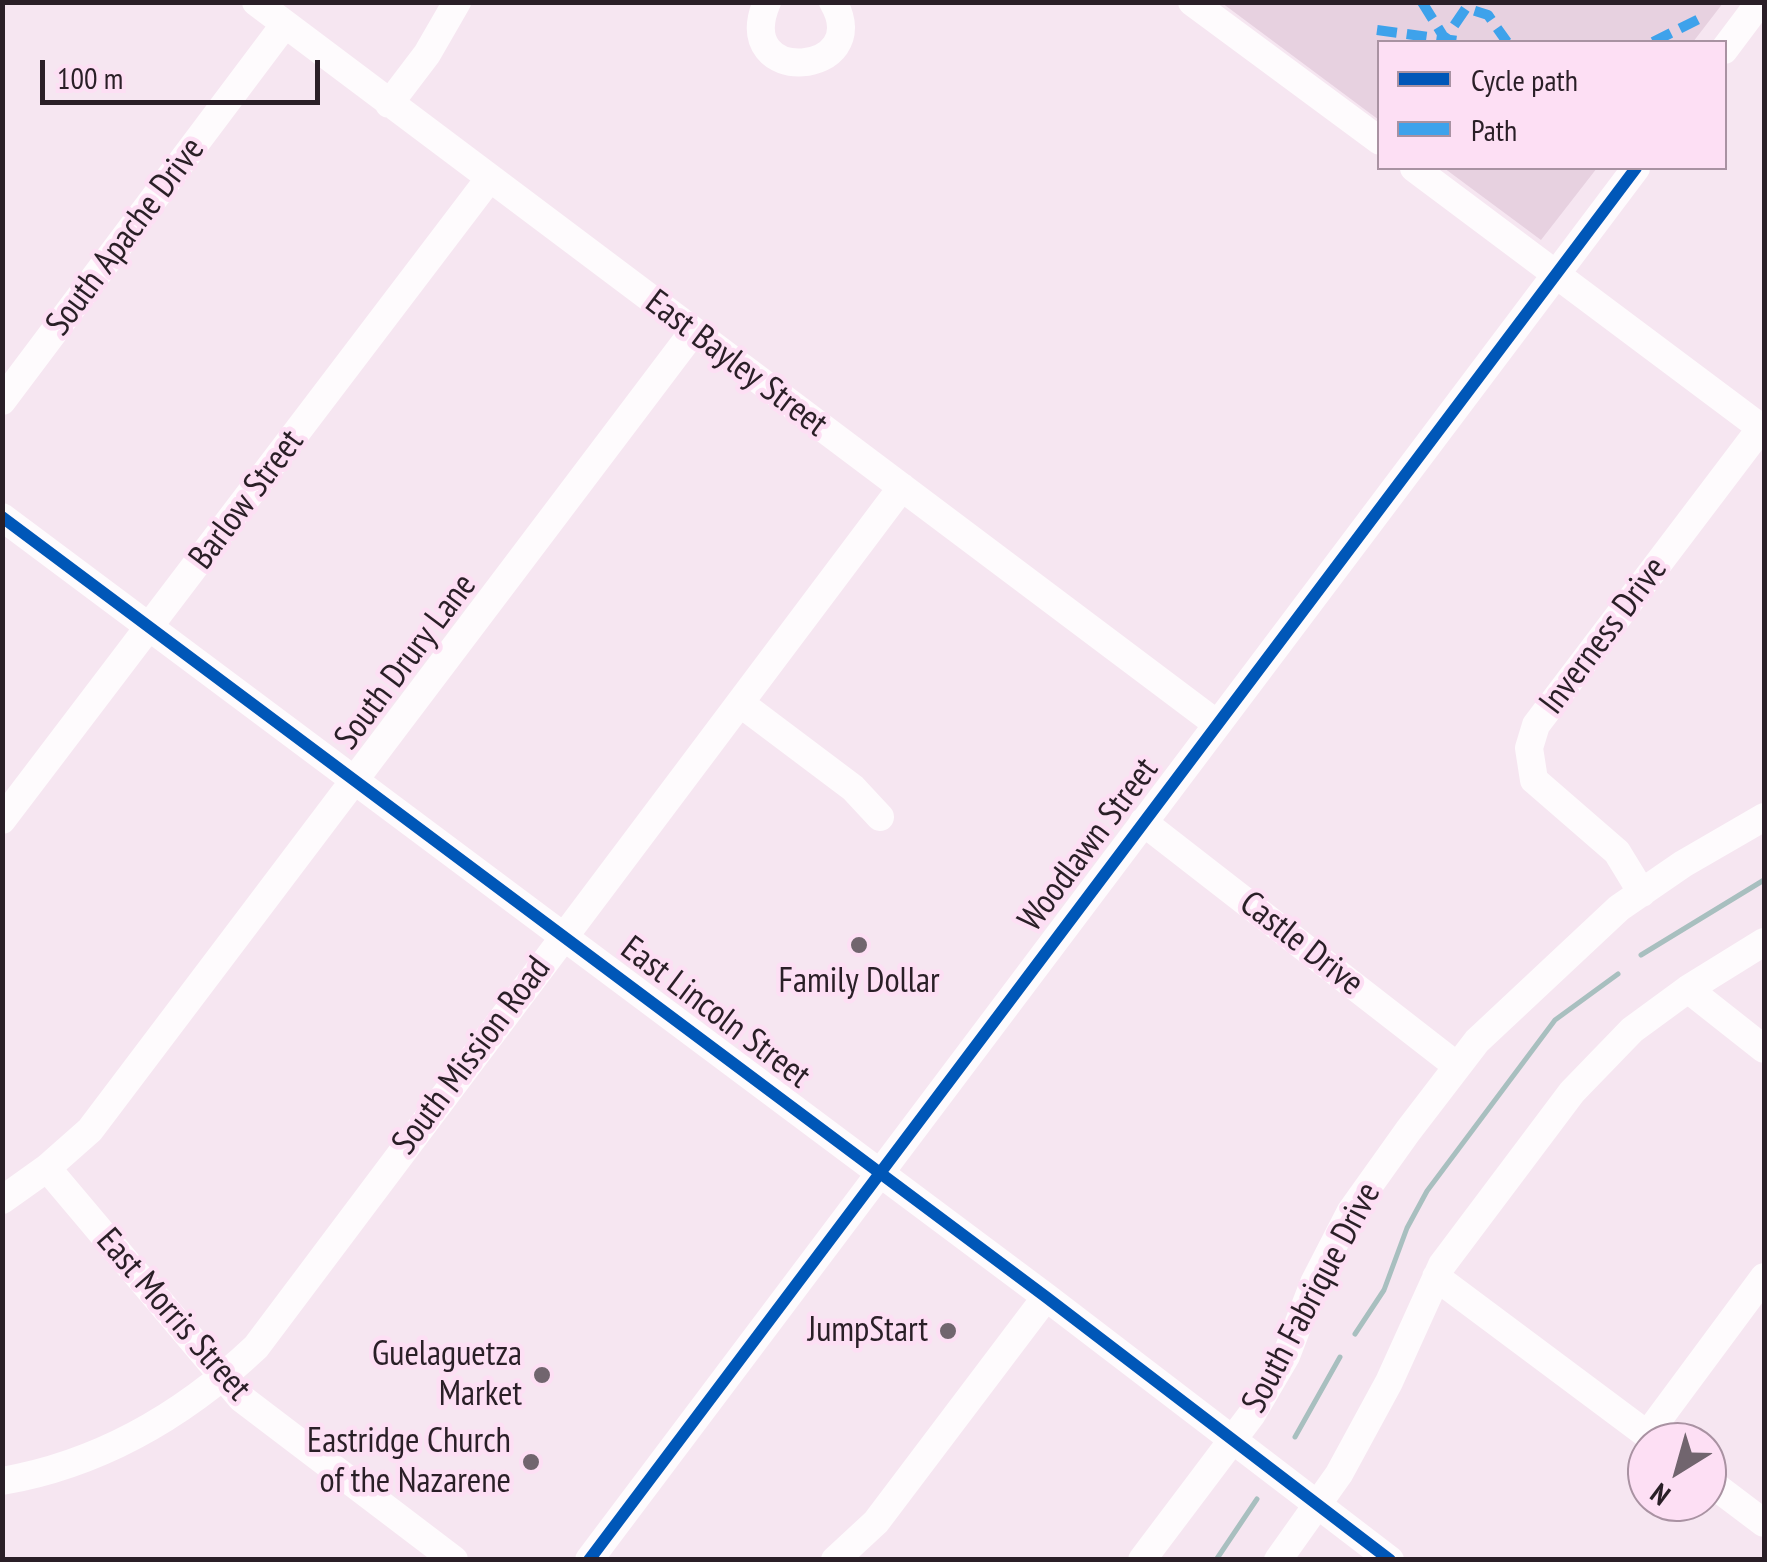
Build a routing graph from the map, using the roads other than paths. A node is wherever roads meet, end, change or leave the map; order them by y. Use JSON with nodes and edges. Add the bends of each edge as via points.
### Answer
{"nodes":[{"id":1,"x":256,"y":2,"type":"edge"},
{"id":2,"x":457,"y":2,"type":"edge"},
{"id":3,"x":767,"y":2,"type":"edge"},
{"id":4,"x":833,"y":2,"type":"edge"},
{"id":5,"x":1192,"y":2,"type":"edge"},
{"id":6,"x":1760,"y":2,"type":"edge"},
{"id":7,"x":285,"y":24,"type":"junction"},
{"id":8,"x":1727,"y":46,"type":"edge"},
{"id":9,"x":389,"y":104,"type":"junction"},
{"id":10,"x":1377,"y":139,"type":"edge"},
{"id":11,"x":1417,"y":170,"type":"edge"},
{"id":12,"x":1634,"y":170,"type":"edge"},
{"id":13,"x":489,"y":179,"type":"junction"},
{"id":14,"x":1556,"y":274,"type":"junction"},
{"id":15,"x":693,"y":332,"type":"junction"},
{"id":16,"x":2,"y":401,"type":"edge"},
{"id":17,"x":1764,"y":427,"type":"edge"},
{"id":18,"x":902,"y":487,"type":"junction"},
{"id":19,"x":2,"y":518,"type":"edge"},
{"id":20,"x":150,"y":628,"type":"junction"},
{"id":21,"x":740,"y":703,"type":"junction"},
{"id":22,"x":1218,"y":724,"type":"junction"},
{"id":23,"x":354,"y":779,"type":"junction"},
{"id":24,"x":880,"y":817,"type":"dead end"},
{"id":25,"x":1764,"y":817,"type":"edge"},
{"id":26,"x":2,"y":820,"type":"edge"},
{"id":27,"x":1144,"y":822,"type":"junction"},
{"id":28,"x":1642,"y":893,"type":"junction"},
{"id":29,"x":562,"y":935,"type":"junction"},
{"id":30,"x":1764,"y":942,"type":"edge"},
{"id":31,"x":1688,"y":989,"type":"junction"},
{"id":32,"x":1764,"y":1049,"type":"edge"},
{"id":33,"x":1458,"y":1066,"type":"junction"},
{"id":34,"x":47,"y":1168,"type":"junction"},
{"id":35,"x":878,"y":1172,"type":"junction"},
{"id":36,"x":2,"y":1200,"type":"edge"},
{"id":37,"x":1436,"y":1276,"type":"junction"},
{"id":38,"x":1764,"y":1277,"type":"edge"},
{"id":39,"x":1046,"y":1297,"type":"junction"},
{"id":40,"x":222,"y":1378,"type":"junction"},
{"id":41,"x":1631,"y":1422,"type":"edge"},
{"id":42,"x":1663,"y":1422,"type":"edge"},
{"id":43,"x":1232,"y":1439,"type":"junction"},
{"id":44,"x":2,"y":1480,"type":"edge"},
{"id":45,"x":1727,"y":1495,"type":"edge"},
{"id":46,"x":1318,"y":1505,"type":"junction"},
{"id":47,"x":1764,"y":1523,"type":"edge"},
{"id":48,"x":454,"y":1560,"type":"edge"},
{"id":49,"x":589,"y":1560,"type":"edge"},
{"id":50,"x":835,"y":1560,"type":"edge"},
{"id":51,"x":1142,"y":1560,"type":"edge"},
{"id":52,"x":1278,"y":1560,"type":"edge"},
{"id":53,"x":1390,"y":1560,"type":"edge"}],
"edges":[{"from":1,"to":7,"type":"street","name":"East Bayley Street"},
{"from":2,"to":9,"type":"street"},
{"from":3,"to":4,"type":"street","via":[[764,40],[796,65],[818,61],[836,44],[840,23]]},
{"from":5,"to":10,"type":"street"},
{"from":6,"to":8,"type":"street"},
{"from":7,"to":9,"type":"street","name":"East Bayley Street"},
{"from":7,"to":16,"type":"street","name":"South Apache Drive"},
{"from":9,"to":13,"type":"street","name":"East Bayley Street"},
{"from":11,"to":14,"type":"street"},
{"from":12,"to":14,"type":"street","name":"Woodlawn Street"},
{"from":13,"to":15,"type":"street","name":"East Bayley Street"},
{"from":13,"to":20,"type":"street","name":"Barlow Street"},
{"from":14,"to":17,"type":"street"},
{"from":14,"to":22,"type":"street","name":"Woodlawn Street"},
{"from":15,"to":18,"type":"street","name":"East Bayley Street"},
{"from":15,"to":23,"type":"street","name":"South Drury Lane"},
{"from":17,"to":28,"type":"street","name":"Inverness Drive","via":[[1536,724],[1529,748],[1534,780],[1616,852]]},
{"from":18,"to":21,"type":"street","name":"South Mission Road"},
{"from":18,"to":22,"type":"street","name":"East Bayley Street"},
{"from":19,"to":20,"type":"street","name":"East Lincoln Street"},
{"from":20,"to":23,"type":"street","name":"East Lincoln Street"},
{"from":20,"to":26,"type":"street","name":"Barlow Street"},
{"from":21,"to":24,"type":"street","via":[[853,788]]},
{"from":21,"to":29,"type":"street","name":"South Mission Road"},
{"from":22,"to":27,"type":"street","name":"Woodlawn Street"},
{"from":23,"to":29,"type":"street","name":"East Lincoln Street"},
{"from":23,"to":34,"type":"street","name":"South Drury Lane","via":[[90,1130]]},
{"from":25,"to":28,"type":"street","name":"South Fabrique Drive"},
{"from":27,"to":33,"type":"street","name":"Castle Drive"},
{"from":27,"to":35,"type":"street","name":"Woodlawn Street"},
{"from":28,"to":33,"type":"street","name":"South Fabrique Drive"},
{"from":29,"to":35,"type":"street","name":"East Lincoln Street"},
{"from":29,"to":40,"type":"street","name":"South Mission Road","via":[[256,1346]]},
{"from":30,"to":31,"type":"street"},
{"from":31,"to":32,"type":"street"},
{"from":31,"to":37,"type":"street","via":[[1632,1030],[1572,1092]]},
{"from":33,"to":43,"type":"street","name":"South Fabrique Drive","via":[[1351,1211],[1286,1356]]},
{"from":34,"to":36,"type":"street","name":"South Drury Lane"},
{"from":34,"to":40,"type":"street","name":"East Morris Street"},
{"from":35,"to":39,"type":"street","name":"East Lincoln Street"},
{"from":35,"to":49,"type":"street","name":"Woodlawn Street"},
{"from":37,"to":41,"type":"street"},
{"from":37,"to":46,"type":"street","via":[[1389,1382]]},
{"from":38,"to":42,"type":"street"},
{"from":39,"to":43,"type":"street","name":"East Lincoln Street"},
{"from":39,"to":50,"type":"street","via":[[876,1522]]},
{"from":40,"to":44,"type":"street","name":"South Mission Road","via":[[160,1423],[90,1459]]},
{"from":40,"to":48,"type":"street","name":"East Morris Street"},
{"from":43,"to":46,"type":"street","name":"East Lincoln Street"},
{"from":43,"to":51,"type":"street","name":"South Fabrique Drive"},
{"from":45,"to":47,"type":"street"},
{"from":46,"to":52,"type":"street"},
{"from":46,"to":53,"type":"street","name":"East Lincoln Street"}]}
